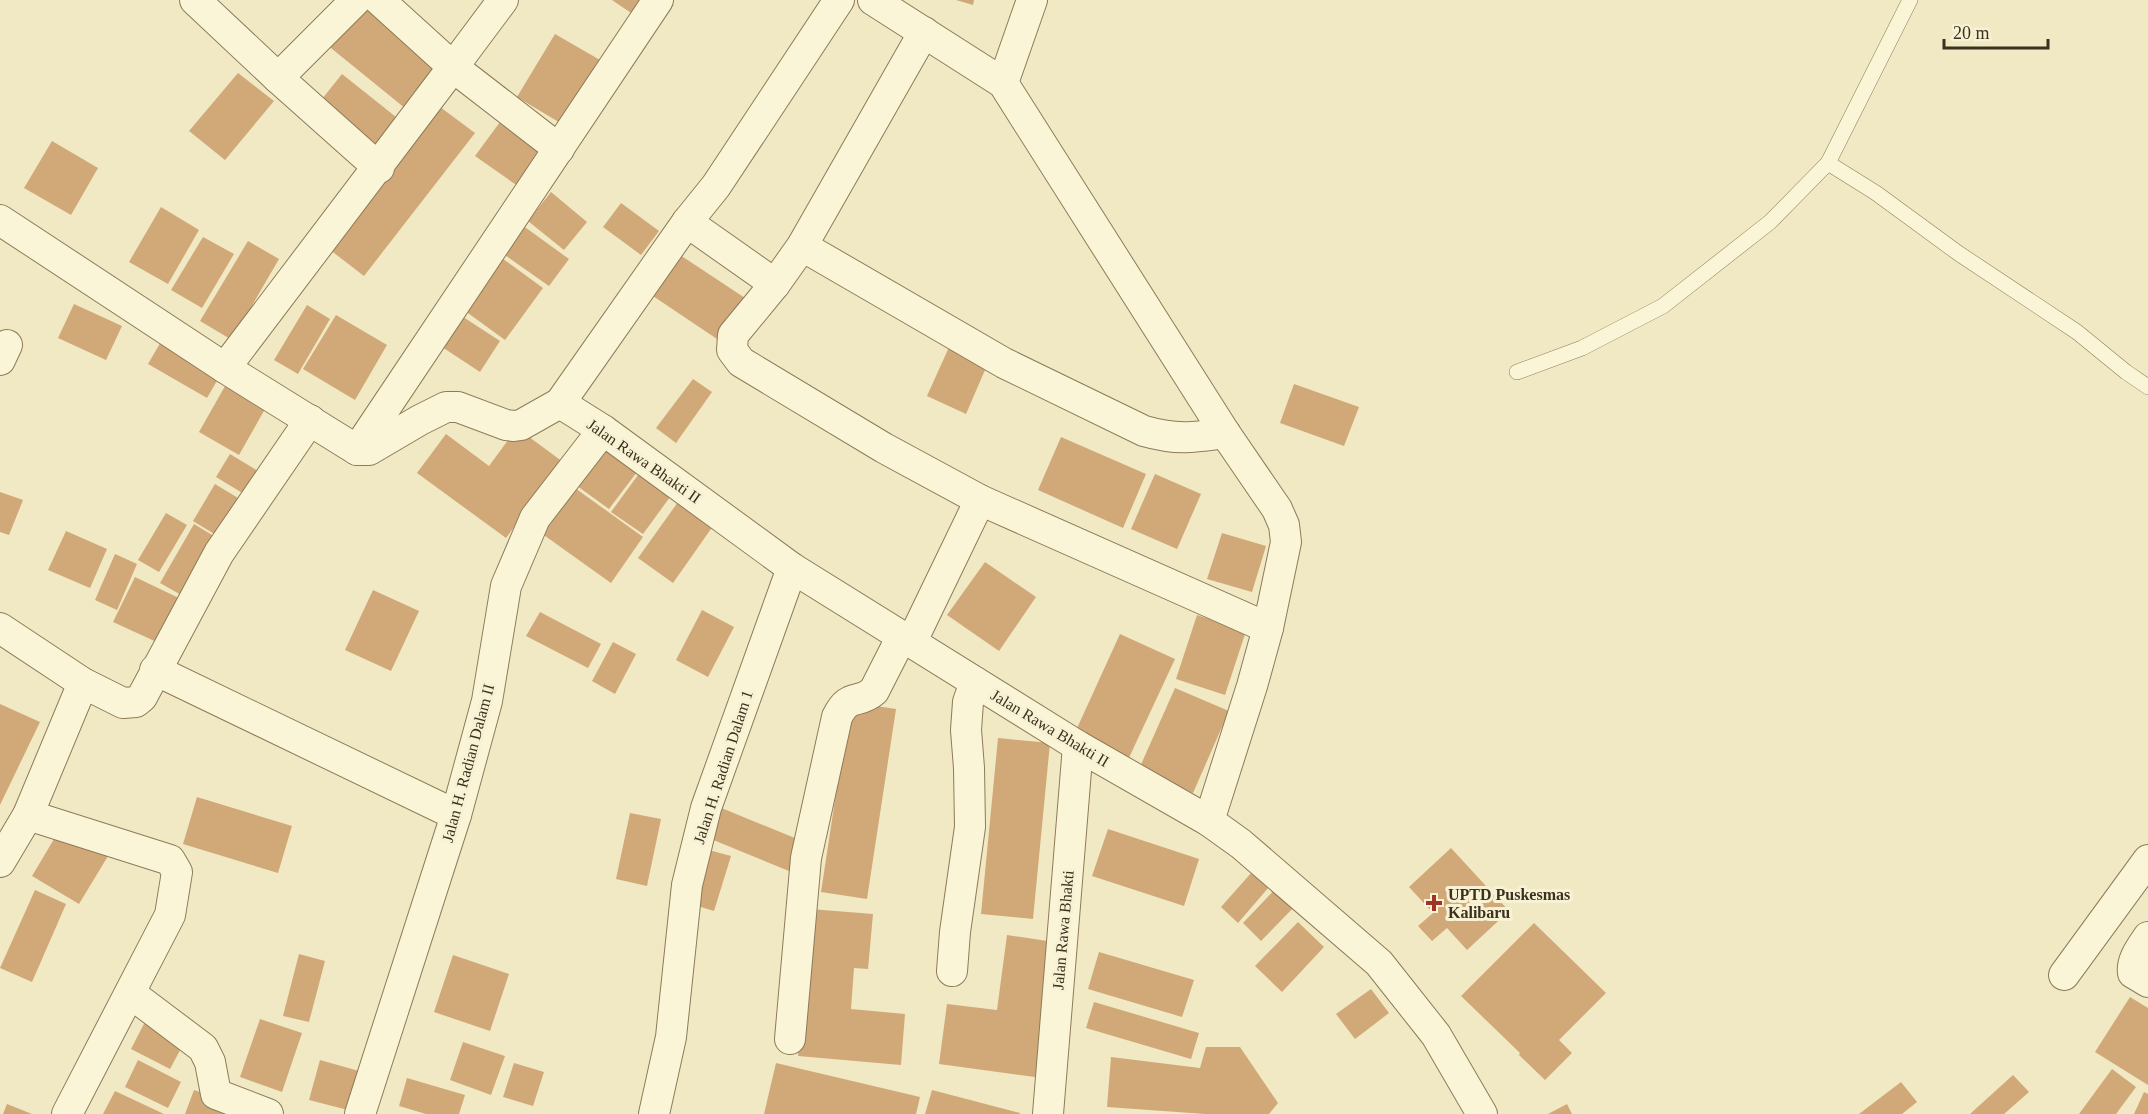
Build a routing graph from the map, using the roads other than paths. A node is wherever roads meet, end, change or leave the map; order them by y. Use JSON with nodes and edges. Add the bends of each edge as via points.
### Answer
{"nodes":[{"id":1,"x":195,"y":0,"type":"edge"},
{"id":2,"x":356,"y":0,"type":"edge"},
{"id":3,"x":379,"y":0,"type":"edge"},
{"id":4,"x":503,"y":0,"type":"edge"},
{"id":5,"x":658,"y":0,"type":"edge"},
{"id":6,"x":839,"y":0,"type":"edge"},
{"id":7,"x":873,"y":0,"type":"edge"},
{"id":8,"x":1032,"y":0,"type":"edge"},
{"id":9,"x":1910,"y":0,"type":"edge"},
{"id":10,"x":924,"y":32,"type":"junction"},
{"id":11,"x":453,"y":67,"type":"junction"},
{"id":12,"x":278,"y":78,"type":"junction"},
{"id":13,"x":1003,"y":83,"type":"junction"},
{"id":14,"x":559,"y":149,"type":"junction"},
{"id":15,"x":1828,"y":163,"type":"junction"},
{"id":16,"x":379,"y":168,"type":"junction"},
{"id":17,"x":0,"y":220,"type":"edge"},
{"id":18,"x":687,"y":222,"type":"junction"},
{"id":19,"x":802,"y":246,"type":"junction"},
{"id":20,"x":775,"y":284,"type":"junction"},
{"id":21,"x":225,"y":368,"type":"junction"},
{"id":22,"x":1517,"y":372,"type":"dead end"},
{"id":23,"x":2148,"y":387,"type":"edge"},
{"id":24,"x":560,"y":403,"type":"junction"},
{"id":25,"x":310,"y":420,"type":"junction"},
{"id":26,"x":603,"y":430,"type":"junction"},
{"id":27,"x":1225,"y":433,"type":"junction"},
{"id":28,"x":357,"y":450,"type":"junction"},
{"id":29,"x":980,"y":500,"type":"junction"},
{"id":30,"x":792,"y":568,"type":"junction"},
{"id":31,"x":0,"y":628,"type":"edge"},
{"id":32,"x":1268,"y":628,"type":"junction"},
{"id":33,"x":907,"y":638,"type":"junction"},
{"id":34,"x":155,"y":670,"type":"junction"},
{"id":35,"x":975,"y":682,"type":"junction"},
{"id":36,"x":83,"y":683,"type":"junction"},
{"id":37,"x":1078,"y":746,"type":"junction"},
{"id":38,"x":28,"y":814,"type":"junction"},
{"id":39,"x":456,"y":814,"type":"junction"},
{"id":40,"x":1222,"y":831,"type":"junction"},
{"id":41,"x":0,"y":862,"type":"edge"},
{"id":42,"x":2146,"y":868,"type":"edge"},
{"id":43,"x":2148,"y":937,"type":"edge"},
{"id":44,"x":952,"y":971,"type":"dead end"},
{"id":45,"x":2064,"y":975,"type":"dead end"},
{"id":46,"x":2148,"y":982,"type":"edge"},
{"id":47,"x":130,"y":993,"type":"junction"},
{"id":48,"x":790,"y":1039,"type":"dead end"},
{"id":49,"x":67,"y":1114,"type":"edge"},
{"id":50,"x":268,"y":1114,"type":"edge"},
{"id":51,"x":360,"y":1114,"type":"edge"},
{"id":52,"x":654,"y":1114,"type":"edge"},
{"id":53,"x":1048,"y":1114,"type":"edge"},
{"id":54,"x":1482,"y":1114,"type":"edge"}],
"edges":[{"from":1,"to":12,"type":"street"},
{"from":2,"to":12,"type":"street"},
{"from":3,"to":11,"type":"street"},
{"from":4,"to":11,"type":"street"},
{"from":5,"to":14,"type":"street"},
{"from":6,"to":18,"type":"street","via":[[716,186]]},
{"from":7,"to":10,"type":"street"},
{"from":8,"to":13,"type":"street"},
{"from":9,"to":15,"type":"lane"},
{"from":10,"to":13,"type":"street"},
{"from":10,"to":19,"type":"street"},
{"from":11,"to":14,"type":"street"},
{"from":11,"to":16,"type":"street"},
{"from":12,"to":16,"type":"street"},
{"from":13,"to":27,"type":"street"},
{"from":14,"to":28,"type":"street"},
{"from":15,"to":22,"type":"lane","via":[[1770,222],[1663,306],[1582,348]]},
{"from":15,"to":23,"type":"lane","via":[[2077,332]]},
{"from":16,"to":21,"type":"street"},
{"from":17,"to":21,"type":"street"},
{"from":18,"to":20,"type":"street"},
{"from":18,"to":24,"type":"street"},
{"from":19,"to":20,"type":"street"},
{"from":19,"to":27,"type":"street","via":[[1004,363],[1144,431],[1189,439]]},
{"from":20,"to":29,"type":"street","via":[[733,334],[732,350],[736,357],[884,448]]},
{"from":21,"to":25,"type":"street"},
{"from":24,"to":26,"type":"street","name":"Jalan Rawa Bhakti II"},
{"from":24,"to":28,"type":"street","via":[[514,426],[458,407],[446,407],[369,450]]},
{"from":25,"to":28,"type":"street"},
{"from":25,"to":34,"type":"street","via":[[219,553]]},
{"from":26,"to":30,"type":"street","name":"Jalan Rawa Bhakti II"},
{"from":26,"to":39,"type":"street","name":"Jalan H. Radian Dalam II","via":[[535,518],[506,586],[487,700]]},
{"from":27,"to":32,"type":"street","via":[[1284,525],[1286,542]]},
{"from":29,"to":32,"type":"street"},
{"from":29,"to":33,"type":"street"},
{"from":30,"to":33,"type":"street","name":"Jalan Rawa Bhakti II"},
{"from":30,"to":52,"type":"street","name":"Jalan H. Radian Dalam 1","via":[[706,808],[690,874],[671,1037]]},
{"from":31,"to":36,"type":"street"},
{"from":32,"to":40,"type":"street"},
{"from":33,"to":35,"type":"street","name":"Jalan Rawa Bhakti II"},
{"from":33,"to":48,"type":"street","via":[[874,691],[868,697],[845,704],[837,717],[806,858]]},
{"from":34,"to":36,"type":"street","via":[[136,702],[123,703]]},
{"from":34,"to":39,"type":"street"},
{"from":35,"to":37,"type":"street","name":"Jalan Rawa Bhakti II"},
{"from":35,"to":44,"type":"street","via":[[968,702],[966,730],[970,827]]},
{"from":36,"to":38,"type":"street"},
{"from":37,"to":40,"type":"street","name":"Jalan Rawa Bhakti II"},
{"from":37,"to":53,"type":"street","name":"Jalan Rawa Bhakti"},
{"from":38,"to":41,"type":"street"},
{"from":38,"to":47,"type":"street","via":[[170,860],[176,868],[170,915]]},
{"from":39,"to":51,"type":"street","name":"Jalan H. Radian Dalam II"},
{"from":40,"to":54,"type":"street","name":"Jalan Rawa Bhakti II","via":[[1379,963],[1436,1035]]},
{"from":42,"to":45,"type":"street"},
{"from":43,"to":46,"type":"street","via":[[2132,969]]},
{"from":47,"to":49,"type":"street"},
{"from":47,"to":50,"type":"street","via":[[203,1048],[216,1094]]}]}
